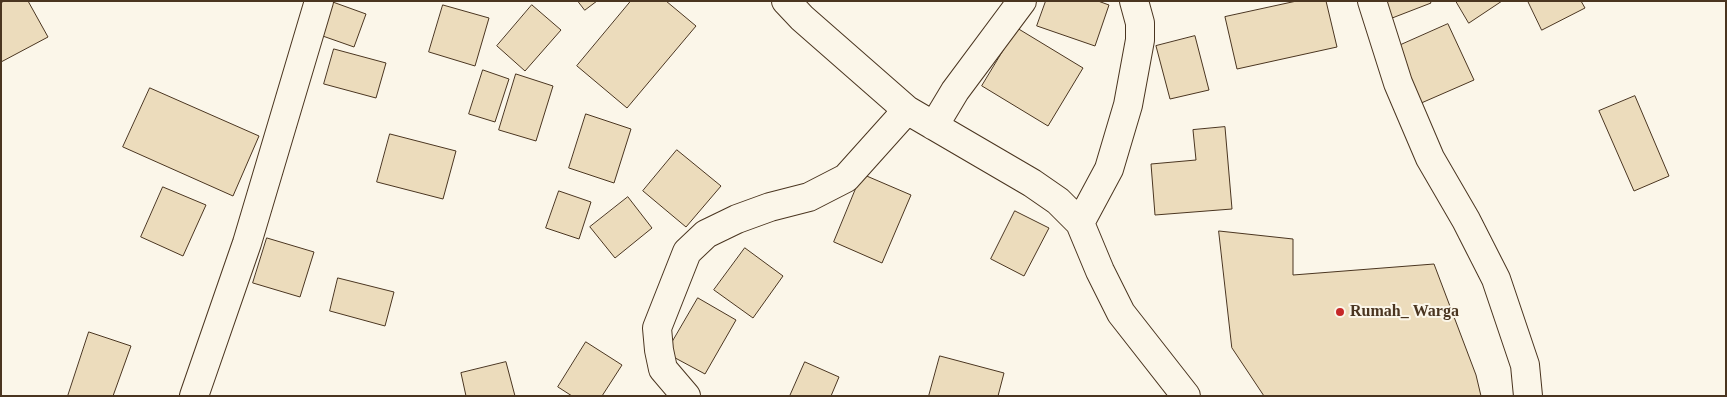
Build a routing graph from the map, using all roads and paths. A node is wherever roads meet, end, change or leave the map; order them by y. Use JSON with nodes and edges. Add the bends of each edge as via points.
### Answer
{"nodes":[{"id":1,"x":319,"y":1,"type":"edge"},
{"id":2,"x":786,"y":1,"type":"edge"},
{"id":3,"x":1022,"y":1,"type":"edge"},
{"id":4,"x":1134,"y":1,"type":"edge"},
{"id":5,"x":1372,"y":1,"type":"edge"},
{"id":6,"x":907,"y":110,"type":"junction"},
{"id":7,"x":934,"y":126,"type":"junction"},
{"id":8,"x":1080,"y":223,"type":"junction"},
{"id":9,"x":194,"y":396,"type":"edge"},
{"id":10,"x":686,"y":396,"type":"edge"},
{"id":11,"x":1186,"y":396,"type":"edge"},
{"id":12,"x":1528,"y":396,"type":"edge"}],
"edges":[{"from":1,"to":9,"type":"street","via":[[246,242]]},
{"from":2,"to":6,"type":"street"},
{"from":3,"to":7,"type":"street","via":[[955,91]]},
{"from":4,"to":8,"type":"street","via":[[1140,23],[1140,40],[1128,105],[1109,169]]},
{"from":5,"to":12,"type":"street","via":[[1398,83],[1430,158],[1496,279],[1525,365]]},
{"from":6,"to":7,"type":"street"},
{"from":6,"to":10,"type":"street","via":[[846,178],[809,197],[770,207],[706,234],[687,252],[657,328],[664,369]]},
{"from":7,"to":8,"type":"street","via":[[1032,183],[1058,201]]},
{"from":8,"to":11,"type":"street","via":[[1121,313]]}]}
